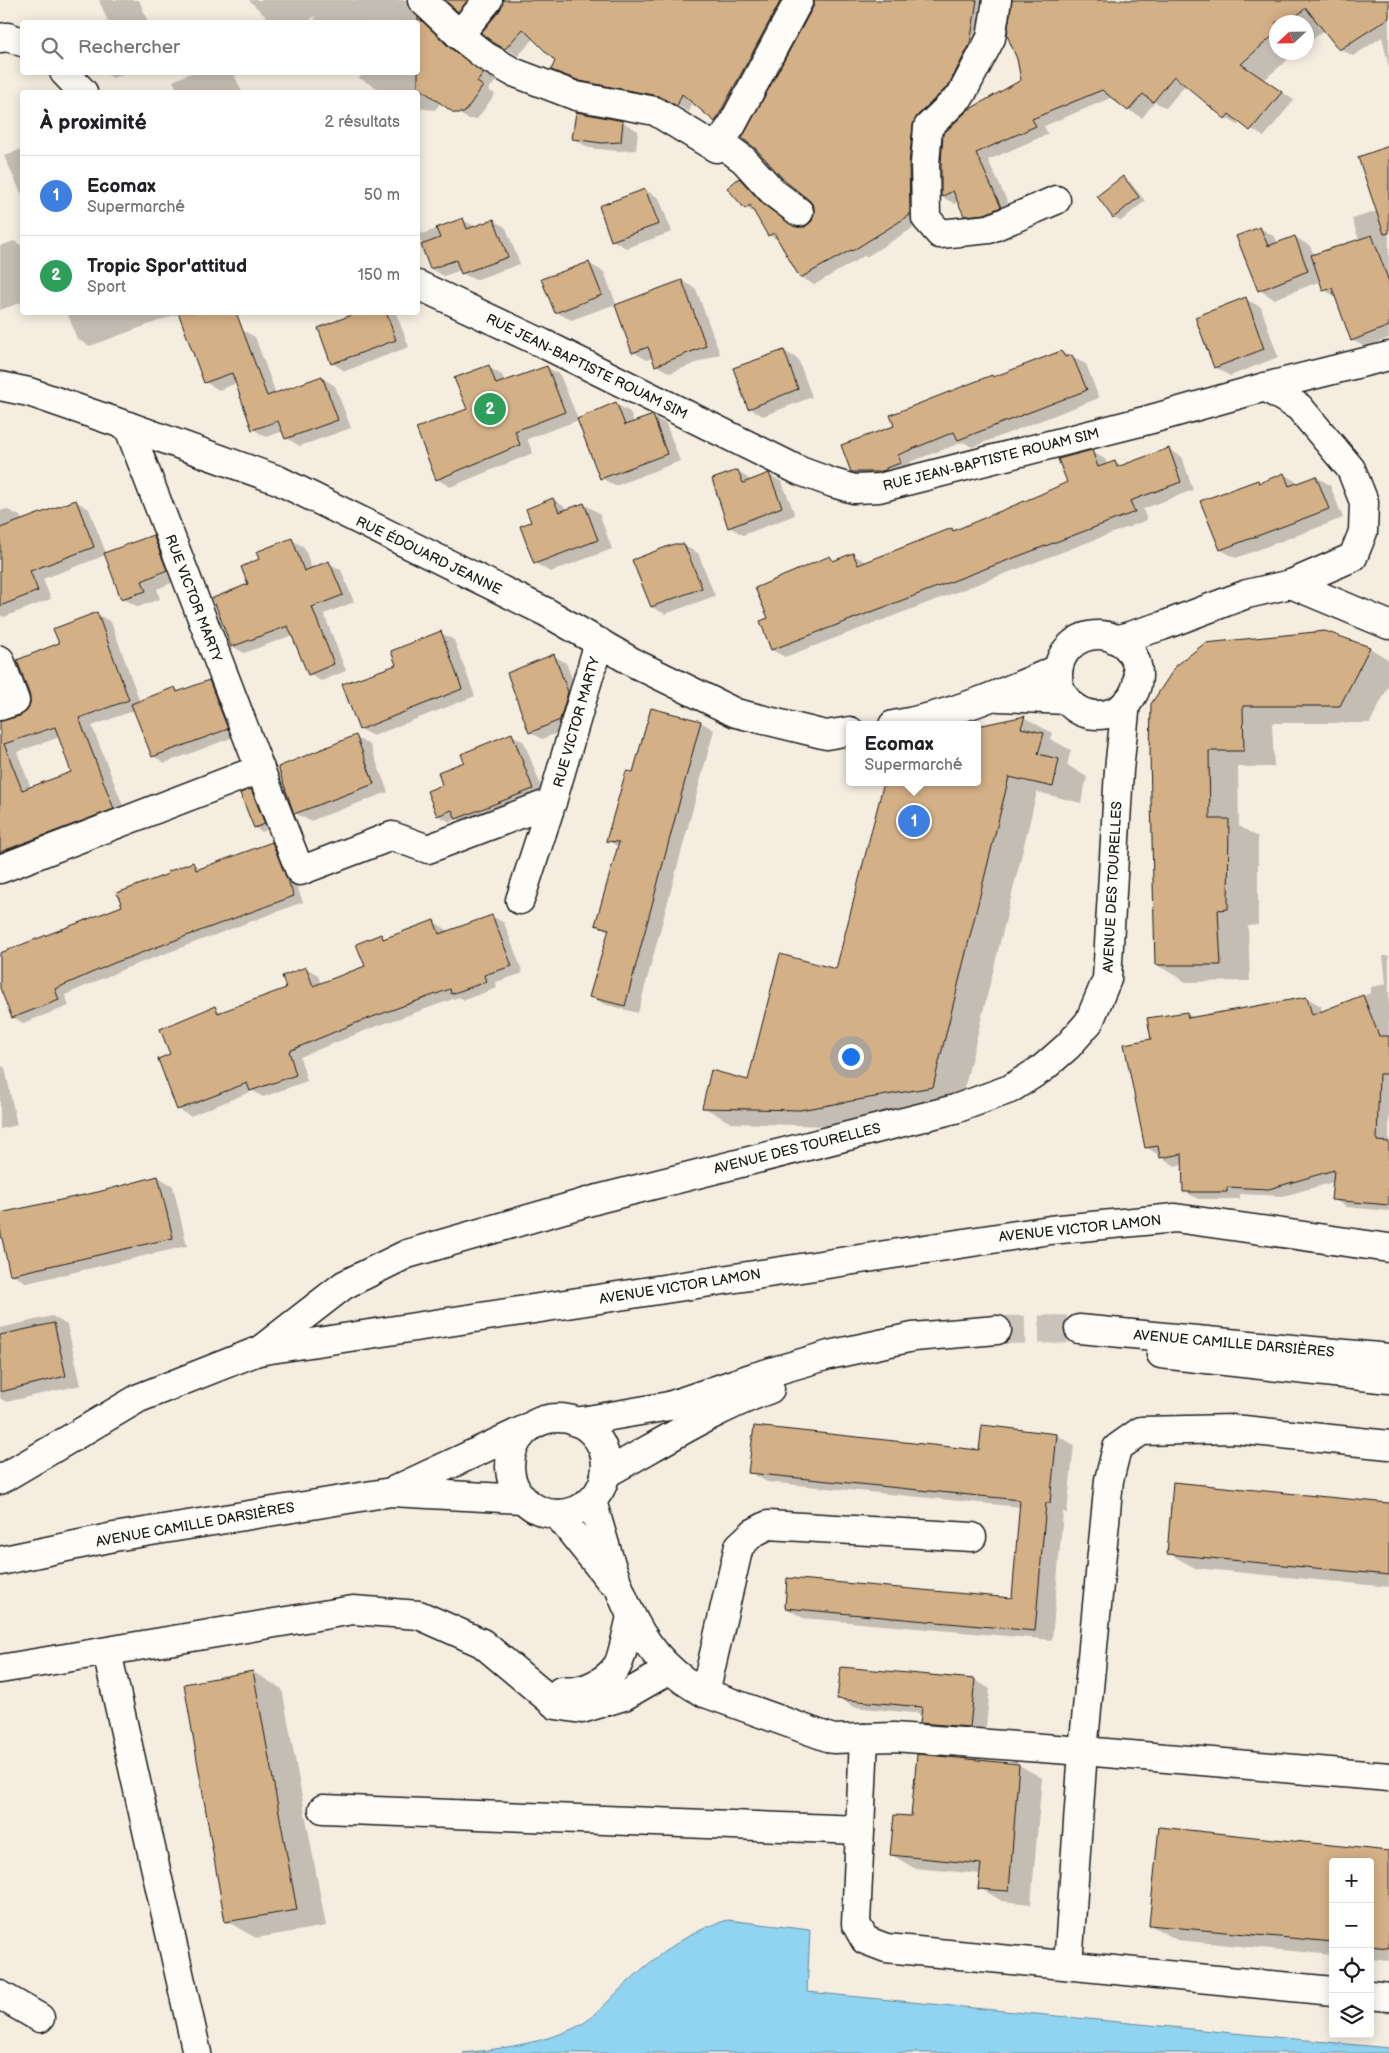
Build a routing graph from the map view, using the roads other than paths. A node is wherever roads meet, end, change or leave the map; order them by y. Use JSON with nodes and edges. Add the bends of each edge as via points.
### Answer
{"nodes":[{"id":1,"x":422,"y":0,"type":"edge"},
{"id":2,"x":488,"y":0,"type":"edge"},
{"id":3,"x":799,"y":0,"type":"edge"},
{"id":4,"x":997,"y":0,"type":"edge"},
{"id":5,"x":459,"y":34,"type":"junction"},
{"id":6,"x":0,"y":38,"type":"edge"},
{"id":7,"x":20,"y":41,"type":"edge"},
{"id":8,"x":67,"y":75,"type":"edge"},
{"id":9,"x":81,"y":90,"type":"edge"},
{"id":10,"x":720,"y":142,"type":"junction"},
{"id":11,"x":1056,"y":200,"type":"dead end"},
{"id":12,"x":799,"y":212,"type":"dead end"},
{"id":13,"x":420,"y":286,"type":"edge"},
{"id":14,"x":1389,"y":356,"type":"edge"},
{"id":15,"x":0,"y":386,"type":"edge"},
{"id":16,"x":1265,"y":387,"type":"junction"},
{"id":17,"x":128,"y":426,"type":"junction"},
{"id":18,"x":1291,"y":584,"type":"junction"},
{"id":19,"x":1389,"y":625,"type":"edge"},
{"id":20,"x":1162,"y":626,"type":"junction"},
{"id":21,"x":1116,"y":640,"type":"junction"},
{"id":22,"x":599,"y":642,"type":"junction"},
{"id":23,"x":0,"y":660,"type":"edge"},
{"id":24,"x":1058,"y":669,"type":"junction"},
{"id":25,"x":1137,"y":675,"type":"junction"},
{"id":26,"x":992,"y":697,"type":"junction"},
{"id":27,"x":1126,"y":703,"type":"junction"},
{"id":28,"x":0,"y":706,"type":"edge"},
{"id":29,"x":1078,"y":707,"type":"junction"},
{"id":30,"x":916,"y":721,"type":"edge"},
{"id":31,"x":846,"y":732,"type":"edge"},
{"id":32,"x":260,"y":769,"type":"junction"},
{"id":33,"x":1119,"y":770,"type":"junction"},
{"id":34,"x":552,"y":802,"type":"junction"},
{"id":35,"x":0,"y":869,"type":"edge"},
{"id":36,"x":520,"y":900,"type":"dead end"},
{"id":37,"x":1389,"y":1248,"type":"edge"},
{"id":38,"x":258,"y":1351,"type":"junction"},
{"id":39,"x":1389,"y":1358,"type":"edge"},
{"id":40,"x":1389,"y":1379,"type":"edge"},
{"id":41,"x":576,"y":1422,"type":"junction"},
{"id":42,"x":529,"y":1428,"type":"junction"},
{"id":43,"x":1389,"y":1445,"type":"edge"},
{"id":44,"x":605,"y":1474,"type":"junction"},
{"id":45,"x":0,"y":1480,"type":"edge"},
{"id":46,"x":391,"y":1492,"type":"junction"},
{"id":47,"x":523,"y":1499,"type":"junction"},
{"id":48,"x":592,"y":1501,"type":"junction"},
{"id":49,"x":557,"y":1514,"type":"junction"},
{"id":50,"x":972,"y":1537,"type":"dead end"},
{"id":51,"x":0,"y":1561,"type":"edge"},
{"id":52,"x":619,"y":1591,"type":"junction"},
{"id":53,"x":631,"y":1617,"type":"junction"},
{"id":54,"x":107,"y":1652,"type":"junction"},
{"id":55,"x":0,"y":1670,"type":"edge"},
{"id":56,"x":669,"y":1670,"type":"junction"},
{"id":57,"x":535,"y":1686,"type":"junction"},
{"id":58,"x":705,"y":1692,"type":"junction"},
{"id":59,"x":864,"y":1738,"type":"junction"},
{"id":60,"x":1083,"y":1751,"type":"junction"},
{"id":61,"x":1389,"y":1777,"type":"edge"},
{"id":62,"x":323,"y":1809,"type":"dead end"},
{"id":63,"x":860,"y":1830,"type":"junction"},
{"id":64,"x":1068,"y":1965,"type":"junction"},
{"id":65,"x":1329,"y":1991,"type":"edge"},
{"id":66,"x":0,"y":1995,"type":"edge"},
{"id":67,"x":1374,"y":1995,"type":"edge"},
{"id":68,"x":1389,"y":1997,"type":"edge"},
{"id":69,"x":40,"y":2018,"type":"dead end"},
{"id":70,"x":197,"y":2053,"type":"edge"}],
"edges":[{"from":1,"to":5,"type":"street"},
{"from":2,"to":5,"type":"street"},
{"from":3,"to":10,"type":"street"},
{"from":4,"to":11,"type":"street","via":[[991,38],[961,95],[928,127],[926,218],[940,234],[989,229]]},
{"from":5,"to":10,"type":"street","via":[[485,56],[513,72],[576,96],[654,111],[716,148]]},
{"from":6,"to":7,"type":"street"},
{"from":8,"to":9,"type":"street"},
{"from":10,"to":12,"type":"street"},
{"from":13,"to":16,"type":"street","name":"RUE JEAN-BAPTISTE ROUAM SIM","via":[[800,471],[854,489],[879,488]]},
{"from":14,"to":16,"type":"street","name":"RUE JEAN-BAPTISTE ROUAM SIM"},
{"from":15,"to":17,"type":"street","name":"RUE ÉDOUARD JEANNE","via":[[29,392]]},
{"from":16,"to":18,"type":"street","via":[[1299,407],[1331,443],[1351,469],[1364,502],[1363,532],[1353,557]]},
{"from":17,"to":22,"type":"street","name":"RUE ÉDOUARD JEANNE","via":[[278,480],[546,612]]},
{"from":17,"to":32,"type":"street","name":"RUE VICTOR MARTY"},
{"from":18,"to":19,"type":"street"},
{"from":18,"to":20,"type":"street","via":[[1248,594]]},
{"from":20,"to":21,"type":"street"},
{"from":20,"to":25,"type":"street"},
{"from":21,"to":24,"type":"street","via":[[1098,635],[1079,639],[1069,646]]},
{"from":21,"to":25,"type":"street","via":[[1132,654]]},
{"from":22,"to":31,"type":"street","name":"RUE ÉDOUARD JEANNE","via":[[636,664],[736,713],[826,735]]},
{"from":22,"to":34,"type":"street","name":"RUE VICTOR MARTY"},
{"from":23,"to":28,"type":"street","via":[[15,700]]},
{"from":24,"to":26,"type":"street"},
{"from":24,"to":29,"type":"street","via":[[1061,691]]},
{"from":25,"to":27,"type":"street","via":[[1136,685]]},
{"from":26,"to":29,"type":"street"},
{"from":26,"to":30,"type":"street"},
{"from":27,"to":29,"type":"street","via":[[1103,714]]},
{"from":27,"to":33,"type":"street","name":"AVENUE DES TOURELLES"},
{"from":29,"to":33,"type":"street"},
{"from":32,"to":34,"type":"street","name":"RUE VICTOR MARTY","via":[[300,872],[392,836],[428,849]]},
{"from":32,"to":35,"type":"street"},
{"from":33,"to":38,"type":"street","name":"AVENUE DES TOURELLES","via":[[1107,979],[1089,1022],[1043,1068],[1010,1089],[955,1109],[598,1198],[407,1254],[344,1285]]},
{"from":34,"to":36,"type":"street","name":"RUE VICTOR MARTY"},
{"from":37,"to":38,"type":"street","name":"AVENUE VICTOR LAMON","via":[[1175,1218],[1127,1222],[1050,1230]]},
{"from":38,"to":45,"type":"street","name":"AVENUE VICTOR LAMON","via":[[139,1398]]},
{"from":39,"to":40,"type":"street","name":"AVENUE CAMILLE DARSIÈRES","via":[[1079,1337]]},
{"from":41,"to":42,"type":"street","via":[[560,1418]]},
{"from":41,"to":44,"type":"street","via":[[589,1430],[600,1443],[605,1457]]},
{"from":41,"to":44,"type":"street","via":[[670,1406],[829,1355],[913,1337],[999,1338],[840,1368],[789,1382],[730,1405]]},
{"from":42,"to":46,"type":"street","name":"AVENUE CAMILLE DARSIÈRES"},
{"from":42,"to":47,"type":"street","via":[[518,1439],[511,1454],[514,1486]]},
{"from":43,"to":60,"type":"street","via":[[1234,1430],[1141,1431],[1117,1448],[1109,1480]]},
{"from":44,"to":48,"type":"street"},
{"from":46,"to":47,"type":"street","name":"AVENUE CAMILLE DARSIÈRES"},
{"from":46,"to":51,"type":"street","name":"AVENUE CAMILLE DARSIÈRES","via":[[114,1537]]},
{"from":47,"to":49,"type":"street","via":[[532,1507]]},
{"from":48,"to":49,"type":"street","via":[[569,1513]]},
{"from":48,"to":52,"type":"street"},
{"from":49,"to":52,"type":"street"},
{"from":50,"to":58,"type":"street","via":[[768,1525],[752,1533],[739,1546]]},
{"from":52,"to":53,"type":"street"},
{"from":53,"to":56,"type":"street"},
{"from":53,"to":57,"type":"street","via":[[617,1666],[594,1686],[569,1692]]},
{"from":54,"to":55,"type":"street"},
{"from":54,"to":57,"type":"street","via":[[353,1610],[419,1615],[482,1643]]},
{"from":54,"to":70,"type":"street"},
{"from":56,"to":57,"type":"street","via":[[624,1696],[582,1709],[556,1705]]},
{"from":56,"to":58,"type":"street"},
{"from":58,"to":59,"type":"street","via":[[833,1739]]},
{"from":59,"to":60,"type":"street","via":[[894,1737]]},
{"from":59,"to":63,"type":"street"},
{"from":60,"to":61,"type":"street"},
{"from":60,"to":64,"type":"street"},
{"from":62,"to":63,"type":"street"},
{"from":63,"to":64,"type":"street","via":[[856,1924],[865,1940],[886,1948]]},
{"from":64,"to":65,"type":"street"},
{"from":66,"to":69,"type":"street"},
{"from":67,"to":68,"type":"street"}]}
